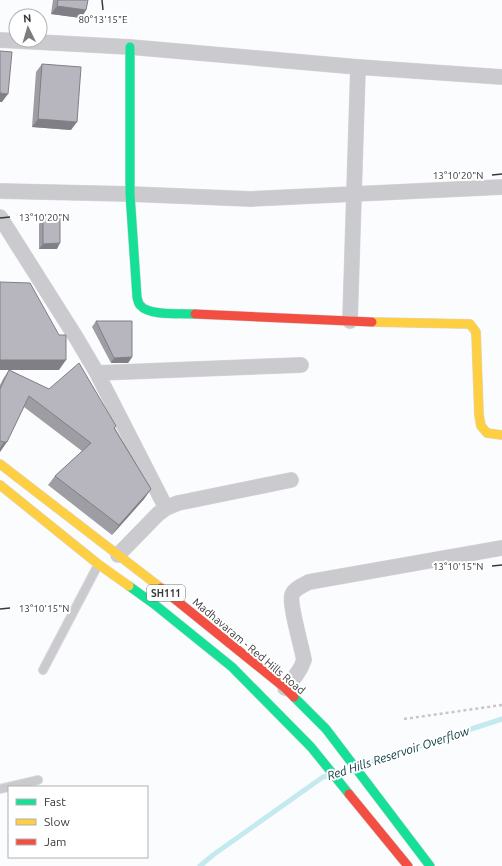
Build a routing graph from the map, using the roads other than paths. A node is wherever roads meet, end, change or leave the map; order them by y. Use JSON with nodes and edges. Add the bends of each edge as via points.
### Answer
{"nodes":[{"id":1,"x":0,"y":40,"type":"edge"},
{"id":2,"x":130,"y":47,"type":"junction"},
{"id":3,"x":358,"y":67,"type":"junction"},
{"id":4,"x":502,"y":77,"type":"edge"},
{"id":5,"x":502,"y":187,"type":"edge"},
{"id":6,"x":0,"y":191,"type":"edge"},
{"id":7,"x":130,"y":194,"type":"junction"},
{"id":8,"x":354,"y":194,"type":"junction"},
{"id":9,"x":0,"y":218,"type":"edge"},
{"id":10,"x":350,"y":321,"type":"junction"},
{"id":11,"x":301,"y":365,"type":"dead end"},
{"id":12,"x":97,"y":373,"type":"junction"},
{"id":13,"x":502,"y":435,"type":"edge"},
{"id":14,"x":0,"y":464,"type":"edge"},
{"id":15,"x":291,"y":480,"type":"dead end"},
{"id":16,"x":0,"y":485,"type":"edge"},
{"id":17,"x":166,"y":508,"type":"junction"},
{"id":18,"x":502,"y":548,"type":"edge"},
{"id":19,"x":118,"y":555,"type":"junction"},
{"id":20,"x":98,"y":564,"type":"junction"},
{"id":21,"x":43,"y":670,"type":"dead end"},
{"id":22,"x":271,"y":677,"type":"junction"},
{"id":23,"x":285,"y":688,"type":"junction"},
{"id":24,"x":257,"y":692,"type":"junction"},
{"id":25,"x":38,"y":780,"type":"dead end"},
{"id":26,"x":10,"y":786,"type":"edge"},
{"id":27,"x":408,"y":866,"type":"edge"},
{"id":28,"x":430,"y":866,"type":"edge"}],
"edges":[{"from":1,"to":2,"type":"street"},
{"from":2,"to":3,"type":"street"},
{"from":2,"to":7,"type":"main road"},
{"from":3,"to":4,"type":"street"},
{"from":3,"to":8,"type":"street"},
{"from":5,"to":8,"type":"street"},
{"from":6,"to":7,"type":"street"},
{"from":7,"to":8,"type":"street","via":[[251,199]]},
{"from":7,"to":10,"type":"main road","via":[[136,293],[138,303],[143,309],[152,312]]},
{"from":8,"to":10,"type":"street"},
{"from":9,"to":12,"type":"street"},
{"from":10,"to":13,"type":"main road","via":[[470,324],[476,332],[481,426],[487,433]]},
{"from":11,"to":12,"type":"street"},
{"from":12,"to":17,"type":"street"},
{"from":14,"to":19,"type":"main road","name":"Madhavaram - Red Hills Road","number":"SH111"},
{"from":15,"to":17,"type":"street","via":[[178,503]]},
{"from":16,"to":20,"type":"main road","number":"SH111"},
{"from":17,"to":19,"type":"street"},
{"from":18,"to":23,"type":"street","via":[[309,582],[297,588],[292,595],[292,605],[304,660],[298,674]]},
{"from":19,"to":22,"type":"main road","name":"Madhavaram - Red Hills Road","number":"SH111"},
{"from":20,"to":21,"type":"lane"},
{"from":20,"to":24,"type":"main road","number":"SH111","via":[[154,604],[232,666]]},
{"from":22,"to":23,"type":"main road","name":"Madhavaram - Red Hills Road","number":"SH111"},
{"from":22,"to":24,"type":"street"},
{"from":23,"to":28,"type":"main road","name":"Madhavaram - Red Hills Road","number":"SH111","via":[[326,730]]},
{"from":24,"to":27,"type":"main road","number":"SH111","via":[[311,747]]},
{"from":25,"to":26,"type":"lane"}]}
